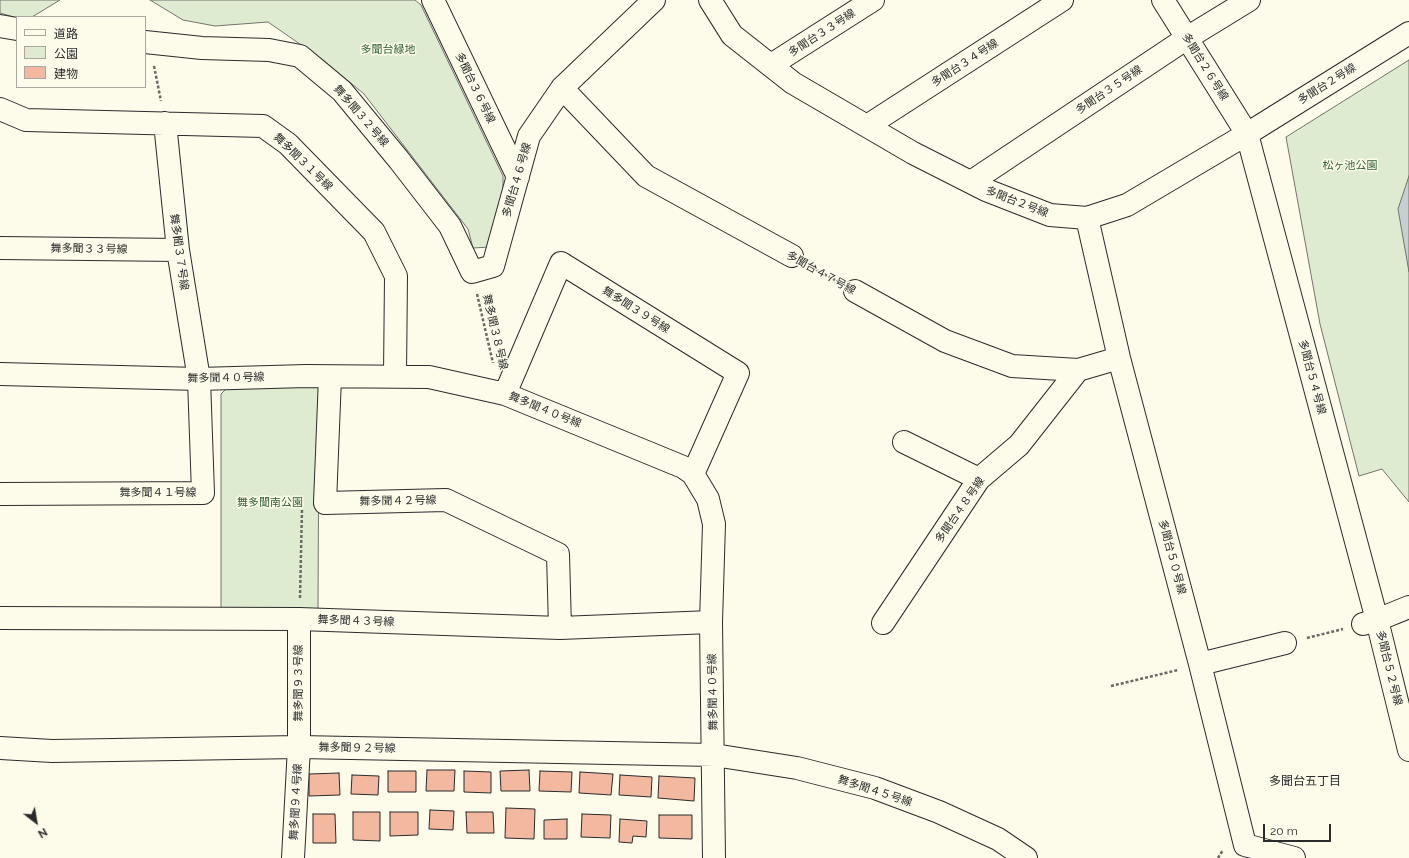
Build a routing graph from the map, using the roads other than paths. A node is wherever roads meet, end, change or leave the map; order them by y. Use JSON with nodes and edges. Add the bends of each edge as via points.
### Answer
{"nodes":[{"id":1,"x":433,"y":0,"type":"edge"},
{"id":2,"x":654,"y":0,"type":"edge"},
{"id":3,"x":710,"y":0,"type":"edge"},
{"id":4,"x":873,"y":0,"type":"edge"},
{"id":5,"x":1062,"y":0,"type":"edge"},
{"id":6,"x":1164,"y":0,"type":"edge"},
{"id":7,"x":1249,"y":0,"type":"edge"},
{"id":8,"x":0,"y":26,"type":"edge"},
{"id":9,"x":16,"y":29,"type":"edge"},
{"id":10,"x":1409,"y":33,"type":"edge"},
{"id":11,"x":1187,"y":38,"type":"junction"},
{"id":12,"x":148,"y":42,"type":"edge"},
{"id":13,"x":771,"y":65,"type":"junction"},
{"id":14,"x":562,"y":88,"type":"junction"},
{"id":15,"x":0,"y":109,"type":"edge"},
{"id":16,"x":165,"y":124,"type":"junction"},
{"id":17,"x":867,"y":126,"type":"junction"},
{"id":18,"x":1247,"y":134,"type":"junction"},
{"id":19,"x":518,"y":177,"type":"junction"},
{"id":20,"x":971,"y":182,"type":"junction"},
{"id":21,"x":1087,"y":218,"type":"junction"},
{"id":22,"x":0,"y":248,"type":"edge"},
{"id":23,"x":178,"y":250,"type":"junction"},
{"id":24,"x":792,"y":256,"type":"road end"},
{"id":25,"x":472,"y":272,"type":"joint"},
{"id":26,"x":855,"y":291,"type":"road end"},
{"id":27,"x":1119,"y":358,"type":"junction"},
{"id":28,"x":1078,"y":370,"type":"junction"},
{"id":29,"x":0,"y":374,"type":"edge"},
{"id":30,"x":395,"y":375,"type":"junction"},
{"id":31,"x":330,"y":376,"type":"junction"},
{"id":32,"x":199,"y":379,"type":"junction"},
{"id":33,"x":506,"y":394,"type":"junction"},
{"id":34,"x":904,"y":442,"type":"dead end"},
{"id":35,"x":693,"y":474,"type":"junction"},
{"id":36,"x":979,"y":479,"type":"junction"},
{"id":37,"x":0,"y":494,"type":"edge"},
{"id":38,"x":1409,"y":607,"type":"edge"},
{"id":39,"x":0,"y":618,"type":"edge"},
{"id":40,"x":299,"y":619,"type":"junction"},
{"id":41,"x":711,"y":622,"type":"junction"},
{"id":42,"x":883,"y":623,"type":"dead end"},
{"id":43,"x":1362,"y":624,"type":"junction"},
{"id":44,"x":560,"y":628,"type":"junction"},
{"id":45,"x":1295,"y":641,"type":"road end"},
{"id":46,"x":1192,"y":666,"type":"junction"},
{"id":47,"x":299,"y":747,"type":"junction"},
{"id":48,"x":0,"y":748,"type":"edge"},
{"id":49,"x":1409,"y":750,"type":"edge"},
{"id":50,"x":714,"y":755,"type":"junction"},
{"id":51,"x":293,"y":858,"type":"edge"},
{"id":52,"x":714,"y":858,"type":"edge"},
{"id":53,"x":1026,"y":858,"type":"edge"},
{"id":54,"x":1294,"y":858,"type":"edge"}],
"edges":[{"from":1,"to":19,"type":"street","name":"多聞台３６号線"},
{"from":2,"to":14,"type":"street","name":"多聞台４６号線"},
{"from":3,"to":13,"type":"street","name":"多聞台２号線","via":[[732,35]]},
{"from":4,"to":13,"type":"street","name":"多聞台３３号線"},
{"from":5,"to":17,"type":"street","name":"多聞台３４号線"},
{"from":6,"to":11,"type":"street","name":"多聞台２６号線"},
{"from":7,"to":11,"type":"street","name":"多聞台３５号線"},
{"from":8,"to":9,"type":"street"},
{"from":10,"to":18,"type":"street","name":"多聞台２号線"},
{"from":11,"to":18,"type":"street","name":"多聞台２６号線"},
{"from":11,"to":20,"type":"street","name":"多聞台３５号線"},
{"from":12,"to":25,"type":"street","name":"舞多聞３２号線","via":[[202,48],[268,50],[300,56],[342,91],[399,160],[450,226]]},
{"from":13,"to":17,"type":"street","name":"多聞台２号線","via":[[793,83]]},
{"from":14,"to":19,"type":"street","name":"多聞台４６号線","via":[[529,136]]},
{"from":14,"to":24,"type":"street","name":"多聞台４７号線","via":[[646,176]]},
{"from":15,"to":16,"type":"street","name":"舞多聞３１号線","via":[[26,120]]},
{"from":16,"to":23,"type":"street","name":"舞多聞３７号線"},
{"from":16,"to":30,"type":"street","name":"舞多聞３１号線","via":[[263,126],[288,144],[374,232],[396,276]]},
{"from":17,"to":20,"type":"street","name":"多聞台２号線"},
{"from":18,"to":21,"type":"street","name":"多聞台２号線","via":[[1127,205]]},
{"from":18,"to":43,"type":"street","name":"多聞台５４号線"},
{"from":19,"to":25,"type":"street","name":"多聞台４６号線","via":[[492,266]]},
{"from":20,"to":21,"type":"street","name":"多聞台２号線","via":[[1050,215]]},
{"from":21,"to":27,"type":"street","name":"多聞台５０号線"},
{"from":22,"to":23,"type":"street","name":"舞多聞３３号線"},
{"from":23,"to":32,"type":"street","name":"舞多聞３７号線"},
{"from":26,"to":28,"type":"street","name":"多聞台４７号線","via":[[945,341],[1012,366]]},
{"from":27,"to":28,"type":"street","name":"多聞台４７号線"},
{"from":27,"to":46,"type":"street","name":"多聞台５０号線"},
{"from":28,"to":36,"type":"street","name":"多聞台４８号線","via":[[1019,445]]},
{"from":29,"to":32,"type":"street","name":"舞多聞４０号線"},
{"from":30,"to":31,"type":"street","name":"舞多聞４０号線"},
{"from":30,"to":33,"type":"street","name":"舞多聞４０号線","via":[[429,376]]},
{"from":31,"to":32,"type":"street","name":"舞多聞４０号線"},
{"from":31,"to":44,"type":"street","name":"舞多聞４２号線","via":[[325,502],[446,500],[558,554]]},
{"from":32,"to":37,"type":"street","name":"舞多聞４１号線","via":[[203,493]]},
{"from":33,"to":35,"type":"street","name":"舞多聞４０号線","via":[[682,467]]},
{"from":33,"to":35,"type":"street","name":"舞多聞３９号線","via":[[561,263],[738,373]]},
{"from":34,"to":36,"type":"street"},
{"from":35,"to":41,"type":"street","name":"舞多聞４０号線","via":[[708,499],[714,524]]},
{"from":36,"to":42,"type":"street","name":"多聞台４８号線"},
{"from":38,"to":43,"type":"street","name":"多聞台５２号線"},
{"from":39,"to":40,"type":"street","name":"舞多聞４３号線"},
{"from":40,"to":44,"type":"street","name":"舞多聞４３号線"},
{"from":40,"to":47,"type":"street","name":"舞多聞９３号線"},
{"from":41,"to":44,"type":"street","name":"舞多聞４３号線"},
{"from":41,"to":50,"type":"street","name":"舞多聞４０号線"},
{"from":43,"to":49,"type":"street","name":"多聞台５２号線"},
{"from":45,"to":46,"type":"street"},
{"from":46,"to":54,"type":"street","name":"多聞台５０号線","via":[[1245,845]]},
{"from":47,"to":48,"type":"street","name":"舞多聞９２号線","via":[[52,752]]},
{"from":47,"to":50,"type":"street","name":"舞多聞９２号線"},
{"from":47,"to":51,"type":"street","name":"舞多聞９４号線"},
{"from":50,"to":52,"type":"street","name":"舞多聞４０号線"},
{"from":50,"to":53,"type":"street","name":"舞多聞４５号線","via":[[797,768],[875,788],[939,812],[998,839]]}]}
